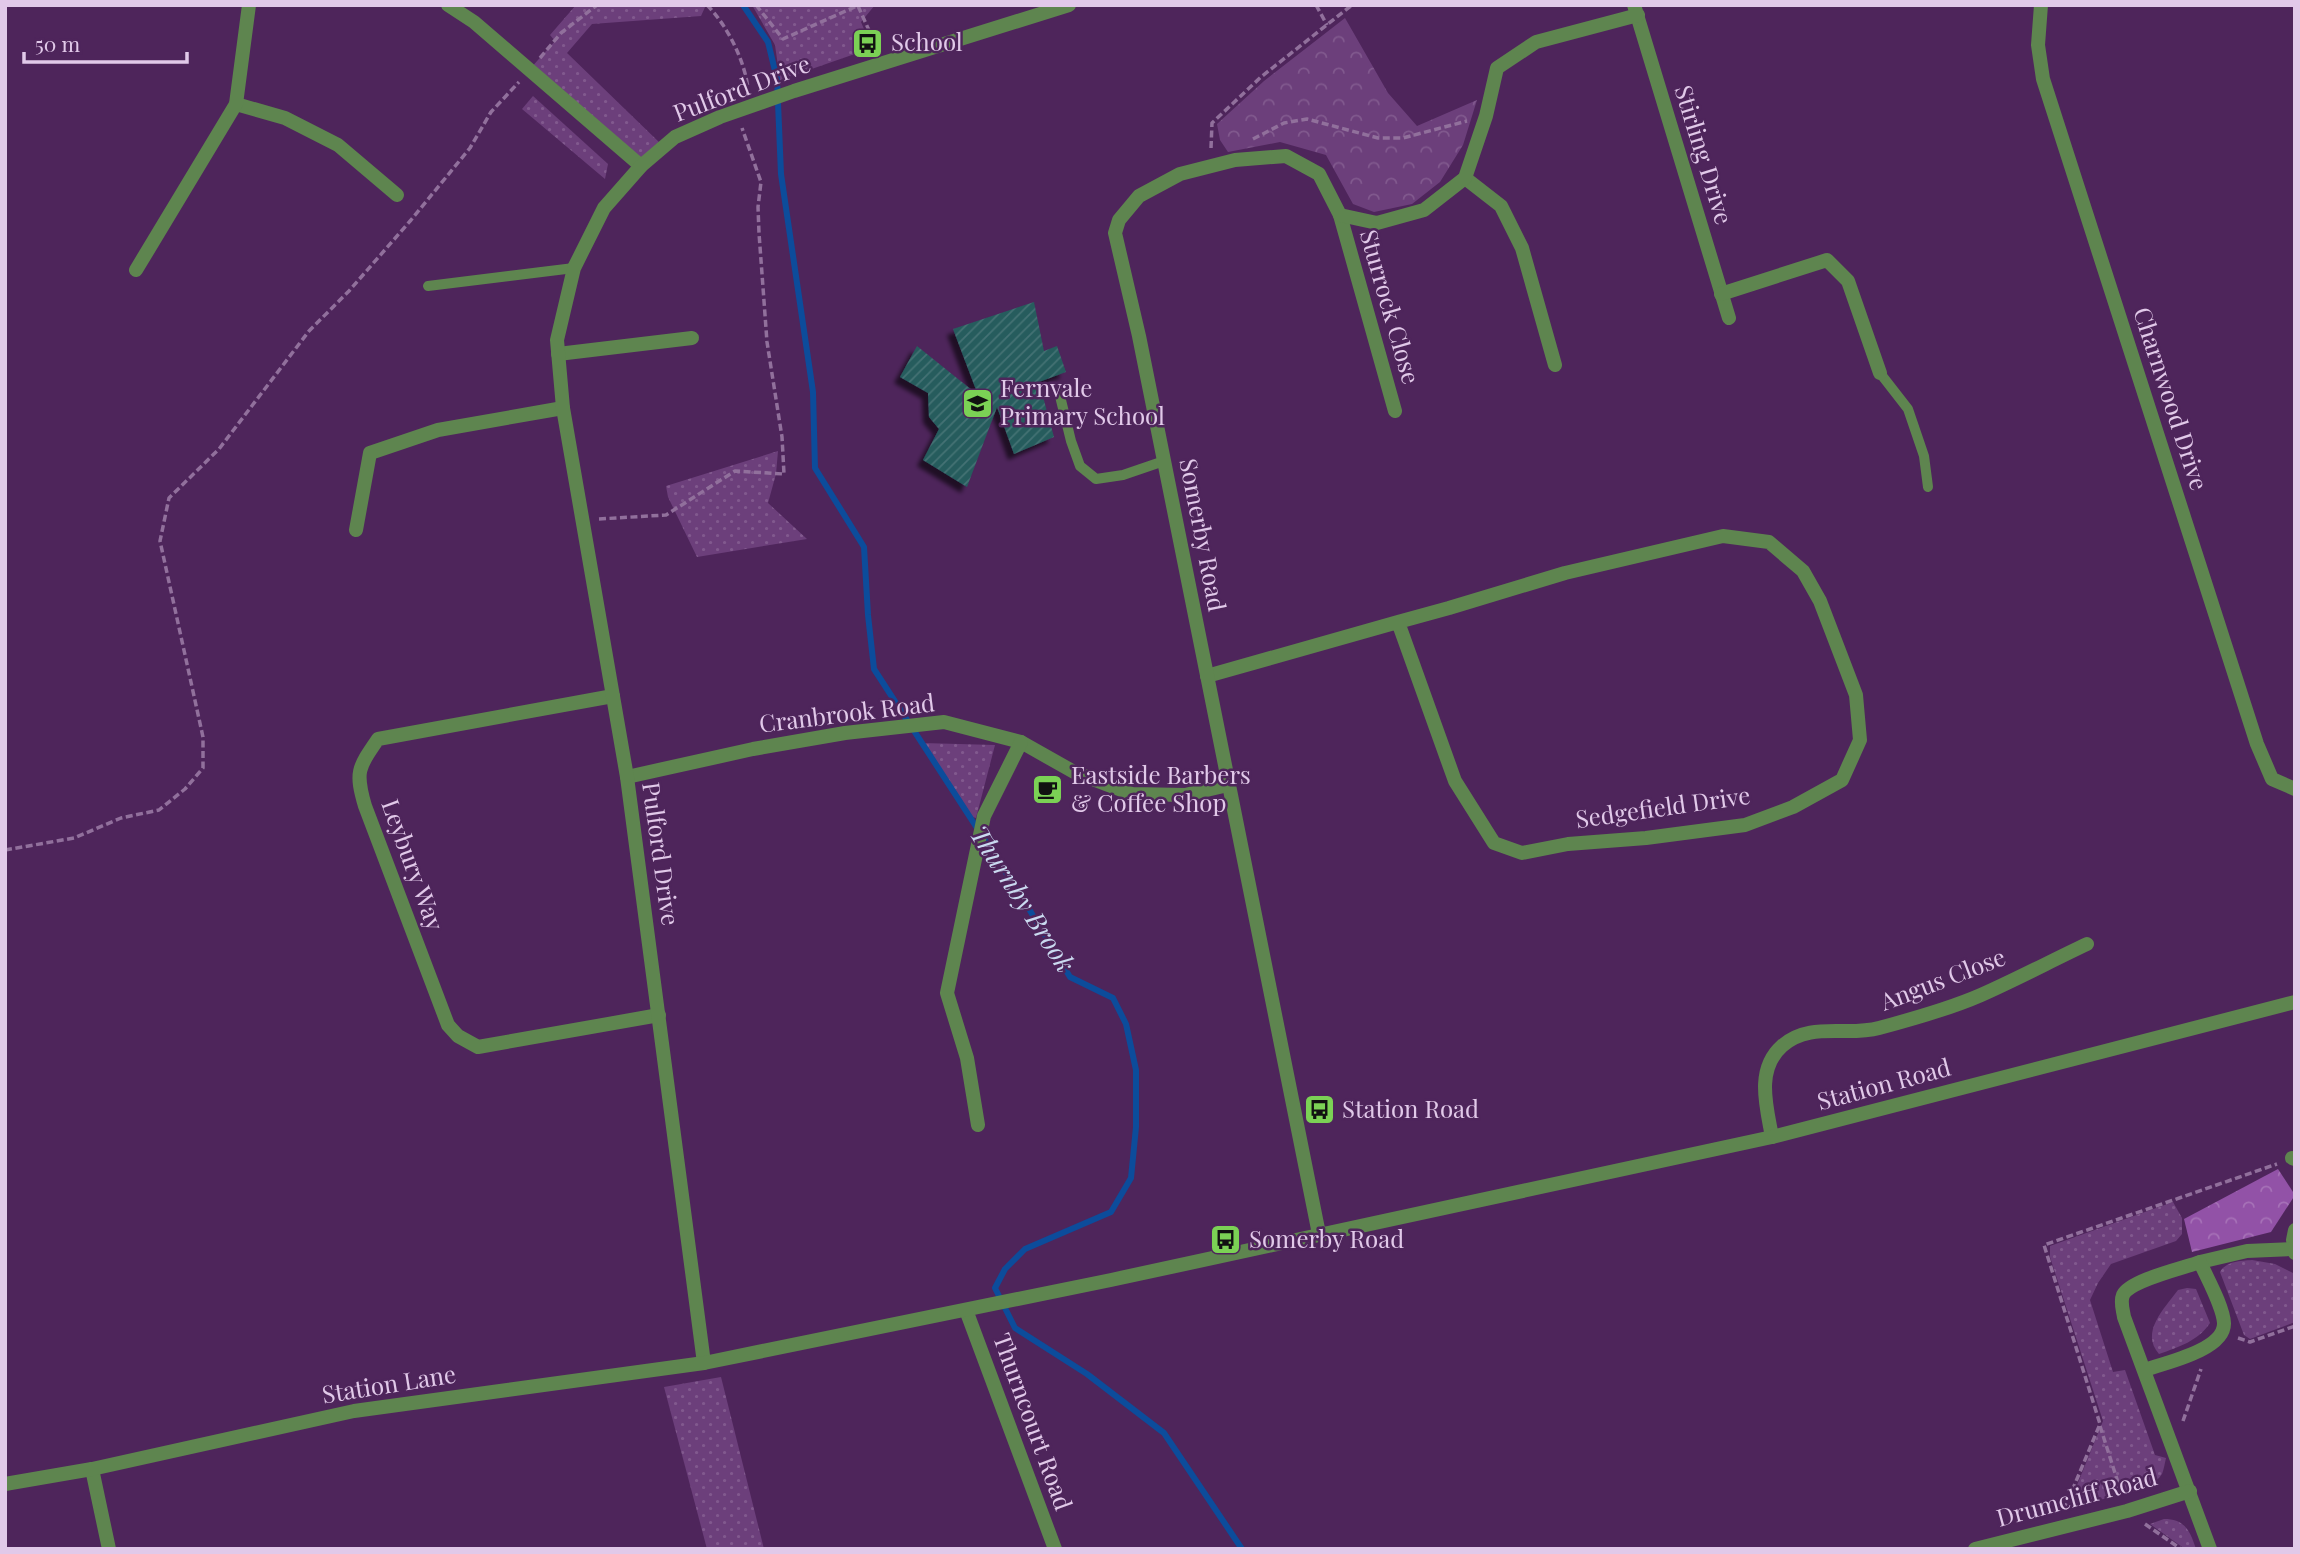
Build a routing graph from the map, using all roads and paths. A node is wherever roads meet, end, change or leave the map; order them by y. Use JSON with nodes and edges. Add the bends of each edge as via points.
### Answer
{"nodes":[{"id":1,"x":249,"y":5,"type":"edge"},
{"id":2,"x":448,"y":5,"type":"edge"},
{"id":3,"x":597,"y":5,"type":"edge"},
{"id":4,"x":707,"y":5,"type":"edge"},
{"id":5,"x":756,"y":5,"type":"edge"},
{"id":6,"x":858,"y":5,"type":"edge"},
{"id":7,"x":1069,"y":5,"type":"edge"},
{"id":8,"x":1316,"y":5,"type":"edge"},
{"id":9,"x":1352,"y":5,"type":"edge"},
{"id":10,"x":2041,"y":5,"type":"edge"},
{"id":11,"x":1636,"y":10,"type":"edge"},
{"id":12,"x":1328,"y":24,"type":"junction"},
{"id":13,"x":884,"y":62,"type":"junction"},
{"id":14,"x":530,"y":70,"type":"junction"},
{"id":15,"x":236,"y":104,"type":"junction"},
{"id":16,"x":745,"y":107,"type":"junction"},
{"id":17,"x":1486,"y":116,"type":"junction"},
{"id":18,"x":1250,"y":141,"type":"dead end"},
{"id":19,"x":1216,"y":164,"type":"junction"},
{"id":20,"x":641,"y":166,"type":"junction"},
{"id":21,"x":1465,"y":178,"type":"junction"},
{"id":22,"x":397,"y":195,"type":"dead end"},
{"id":23,"x":1340,"y":215,"type":"junction"},
{"id":24,"x":574,"y":268,"type":"junction"},
{"id":25,"x":136,"y":270,"type":"dead end"},
{"id":26,"x":428,"y":286,"type":"dead end"},
{"id":27,"x":1721,"y":294,"type":"junction"},
{"id":28,"x":1728,"y":318,"type":"dead end"},
{"id":29,"x":692,"y":338,"type":"dead end"},
{"id":30,"x":558,"y":354,"type":"junction"},
{"id":31,"x":1555,"y":365,"type":"dead end"},
{"id":32,"x":1880,"y":373,"type":"joint"},
{"id":33,"x":1059,"y":392,"type":"dead end"},
{"id":34,"x":563,"y":408,"type":"junction"},
{"id":35,"x":1395,"y":411,"type":"dead end"},
{"id":36,"x":1164,"y":461,"type":"junction"},
{"id":37,"x":1928,"y":487,"type":"dead end"},
{"id":38,"x":583,"y":518,"type":"junction"},
{"id":39,"x":356,"y":530,"type":"dead end"},
{"id":40,"x":1398,"y":622,"type":"junction"},
{"id":41,"x":1207,"y":676,"type":"junction"},
{"id":42,"x":613,"y":696,"type":"junction"},
{"id":43,"x":1021,"y":742,"type":"junction"},
{"id":44,"x":627,"y":777,"type":"junction"},
{"id":45,"x":1228,"y":785,"type":"junction"},
{"id":46,"x":2295,"y":789,"type":"edge"},
{"id":47,"x":5,"y":850,"type":"edge"},
{"id":48,"x":2087,"y":944,"type":"dead end"},
{"id":49,"x":2295,"y":1002,"type":"edge"},
{"id":50,"x":659,"y":1015,"type":"junction"},
{"id":51,"x":978,"y":1125,"type":"dead end"},
{"id":52,"x":1772,"y":1137,"type":"junction"},
{"id":53,"x":2295,"y":1230,"type":"edge"},
{"id":54,"x":1319,"y":1234,"type":"junction"},
{"id":55,"x":2294,"y":1251,"type":"edge"},
{"id":56,"x":2200,"y":1262,"type":"junction"},
{"id":57,"x":966,"y":1310,"type":"junction"},
{"id":58,"x":2295,"y":1326,"type":"edge"},
{"id":59,"x":2222,"y":1332,"type":"junction"},
{"id":60,"x":782,"y":1346,"type":"joint"},
{"id":61,"x":2197,"y":1351,"type":"junction"},
{"id":62,"x":704,"y":1363,"type":"junction"},
{"id":63,"x":2144,"y":1370,"type":"junction"},
{"id":64,"x":2100,"y":1424,"type":"dead end"},
{"id":65,"x":2169,"y":1433,"type":"junction"},
{"id":66,"x":92,"y":1469,"type":"junction"},
{"id":67,"x":5,"y":1485,"type":"edge"},
{"id":68,"x":2190,"y":1491,"type":"junction"},
{"id":69,"x":2127,"y":1511,"type":"junction"},
{"id":70,"x":109,"y":1549,"type":"edge"},
{"id":71,"x":1054,"y":1549,"type":"edge"},
{"id":72,"x":1975,"y":1549,"type":"edge"},
{"id":73,"x":2181,"y":1549,"type":"edge"},
{"id":74,"x":2210,"y":1549,"type":"edge"}],
"edges":[{"from":1,"to":15,"type":"street"},
{"from":2,"to":14,"type":"street"},
{"from":3,"to":14,"type":"path","via":[[561,33]]},
{"from":4,"to":16,"type":"path","via":[[730,35],[749,87]]},
{"from":5,"to":6,"type":"path","via":[[783,39]]},
{"from":6,"to":13,"type":"path"},
{"from":7,"to":13,"type":"street","name":"Pulford Drive"},
{"from":8,"to":12,"type":"path"},
{"from":9,"to":12,"type":"path"},
{"from":10,"to":46,"type":"street","name":"Charnwood Drive","via":[[2038,45],[2043,79],[2253,731],[2272,779]]},
{"from":11,"to":17,"type":"street","via":[[1536,42],[1497,68]]},
{"from":11,"to":27,"type":"street","name":"Stirling Drive"},
{"from":12,"to":19,"type":"path","via":[[1212,123],[1210,141]]},
{"from":13,"to":16,"type":"street","name":"Pulford Drive"},
{"from":14,"to":20,"type":"street"},
{"from":14,"to":47,"type":"path","via":[[491,113],[470,148],[411,220],[309,331],[219,449],[169,498],[160,541],[203,737],[203,768],[159,810],[121,818],[74,838]]},
{"from":15,"to":22,"type":"street","via":[[285,118],[338,145]]},
{"from":15,"to":25,"type":"street"},
{"from":16,"to":20,"type":"street","name":"Pulford Drive","via":[[675,137]]},
{"from":16,"to":38,"type":"path","via":[[742,128],[761,182],[758,207],[767,342],[784,474],[735,471],[666,515]]},
{"from":17,"to":18,"type":"path","via":[[1403,138],[1378,138],[1307,119],[1284,123]]},
{"from":17,"to":21,"type":"street"},
{"from":19,"to":23,"type":"street","name":"Somerby Road","via":[[1286,156],[1319,174]]},
{"from":19,"to":36,"type":"street","name":"Somerby Road","via":[[1180,174],[1139,196],[1119,220],[1115,233]]},
{"from":20,"to":24,"type":"street","name":"Pulford Drive","via":[[604,208]]},
{"from":21,"to":23,"type":"street","via":[[1424,210],[1377,223]]},
{"from":21,"to":31,"type":"street","via":[[1501,206],[1522,248]]},
{"from":23,"to":35,"type":"street","name":"Sturrock Close"},
{"from":24,"to":26,"type":"lane"},
{"from":24,"to":30,"type":"street","name":"Pulford Drive","via":[[557,340]]},
{"from":27,"to":28,"type":"street","name":"Stirling Drive"},
{"from":27,"to":32,"type":"street","via":[[1827,260],[1848,281]]},
{"from":29,"to":30,"type":"street"},
{"from":30,"to":34,"type":"street","name":"Pulford Drive"},
{"from":32,"to":37,"type":"lane","via":[[1908,410],[1924,456]]},
{"from":33,"to":36,"type":"lane","via":[[1080,466],[1096,479]]},
{"from":34,"to":38,"type":"street","name":"Pulford Drive"},
{"from":34,"to":39,"type":"street","via":[[438,430],[370,453]]},
{"from":36,"to":41,"type":"street","name":"Somerby Road"},
{"from":38,"to":42,"type":"street","name":"Pulford Drive"},
{"from":40,"to":40,"type":"street","name":"Sedgefield Drive","via":[[1565,573],[1724,536],[1769,542],[1803,570],[1820,601],[1856,695],[1860,740],[1842,780],[1793,807],[1745,825],[1522,853],[1494,843],[1455,781]]},
{"from":40,"to":41,"type":"street","name":"Sedgefield Drive"},
{"from":41,"to":45,"type":"street","name":"Somerby Road"},
{"from":42,"to":44,"type":"street","name":"Pulford Drive"},
{"from":42,"to":50,"type":"street","name":"Leybury Way","via":[[378,739],[362,763],[358,780],[448,1025],[458,1035],[478,1047]]},
{"from":43,"to":44,"type":"street","name":"Cranbrook Road","via":[[944,722],[845,733]]},
{"from":43,"to":45,"type":"street","name":"Cranbrook Road","via":[[1074,772],[1132,794],[1185,795]]},
{"from":43,"to":51,"type":"street","via":[[984,816],[947,993],[967,1058]]},
{"from":44,"to":50,"type":"street","name":"Pulford Drive"},
{"from":45,"to":54,"type":"street","name":"Somerby Road"},
{"from":48,"to":52,"type":"street","name":"Angus Close","via":[[1979,996],[1935,1011],[1875,1029],[1815,1031],[1782,1046],[1765,1077]]},
{"from":49,"to":52,"type":"street","name":"Station Road"},
{"from":50,"to":62,"type":"street","name":"Pulford Drive"},
{"from":52,"to":54,"type":"street","name":"Station Road"},
{"from":53,"to":55,"type":"street"},
{"from":54,"to":57,"type":"street","name":"Station Road"},
{"from":55,"to":56,"type":"street","via":[[2247,1251]]},
{"from":56,"to":59,"type":"street","via":[[2222,1316]]},
{"from":56,"to":63,"type":"street","via":[[2136,1284],[2123,1294],[2124,1317]]},
{"from":57,"to":60,"type":"street","name":"Station Road"},
{"from":57,"to":71,"type":"street","name":"Thurncourt Road"},
{"from":58,"to":59,"type":"path","via":[[2250,1342]]},
{"from":59,"to":61,"type":"street","via":[[2217,1341]]},
{"from":60,"to":62,"type":"street","name":"Station Lane"},
{"from":61,"to":63,"type":"street"},
{"from":61,"to":65,"type":"path","via":[[2203,1364],[2180,1427]]},
{"from":62,"to":66,"type":"street","name":"Station Lane","via":[[354,1411]]},
{"from":63,"to":65,"type":"street"},
{"from":64,"to":69,"type":"path"},
{"from":65,"to":68,"type":"street"},
{"from":66,"to":67,"type":"street","name":"Station Lane"},
{"from":66,"to":70,"type":"street"},
{"from":68,"to":69,"type":"street","name":"Drumcliff Road"},
{"from":68,"to":74,"type":"street"},
{"from":69,"to":72,"type":"street","name":"Drumcliff Road"},
{"from":69,"to":73,"type":"path"}]}
